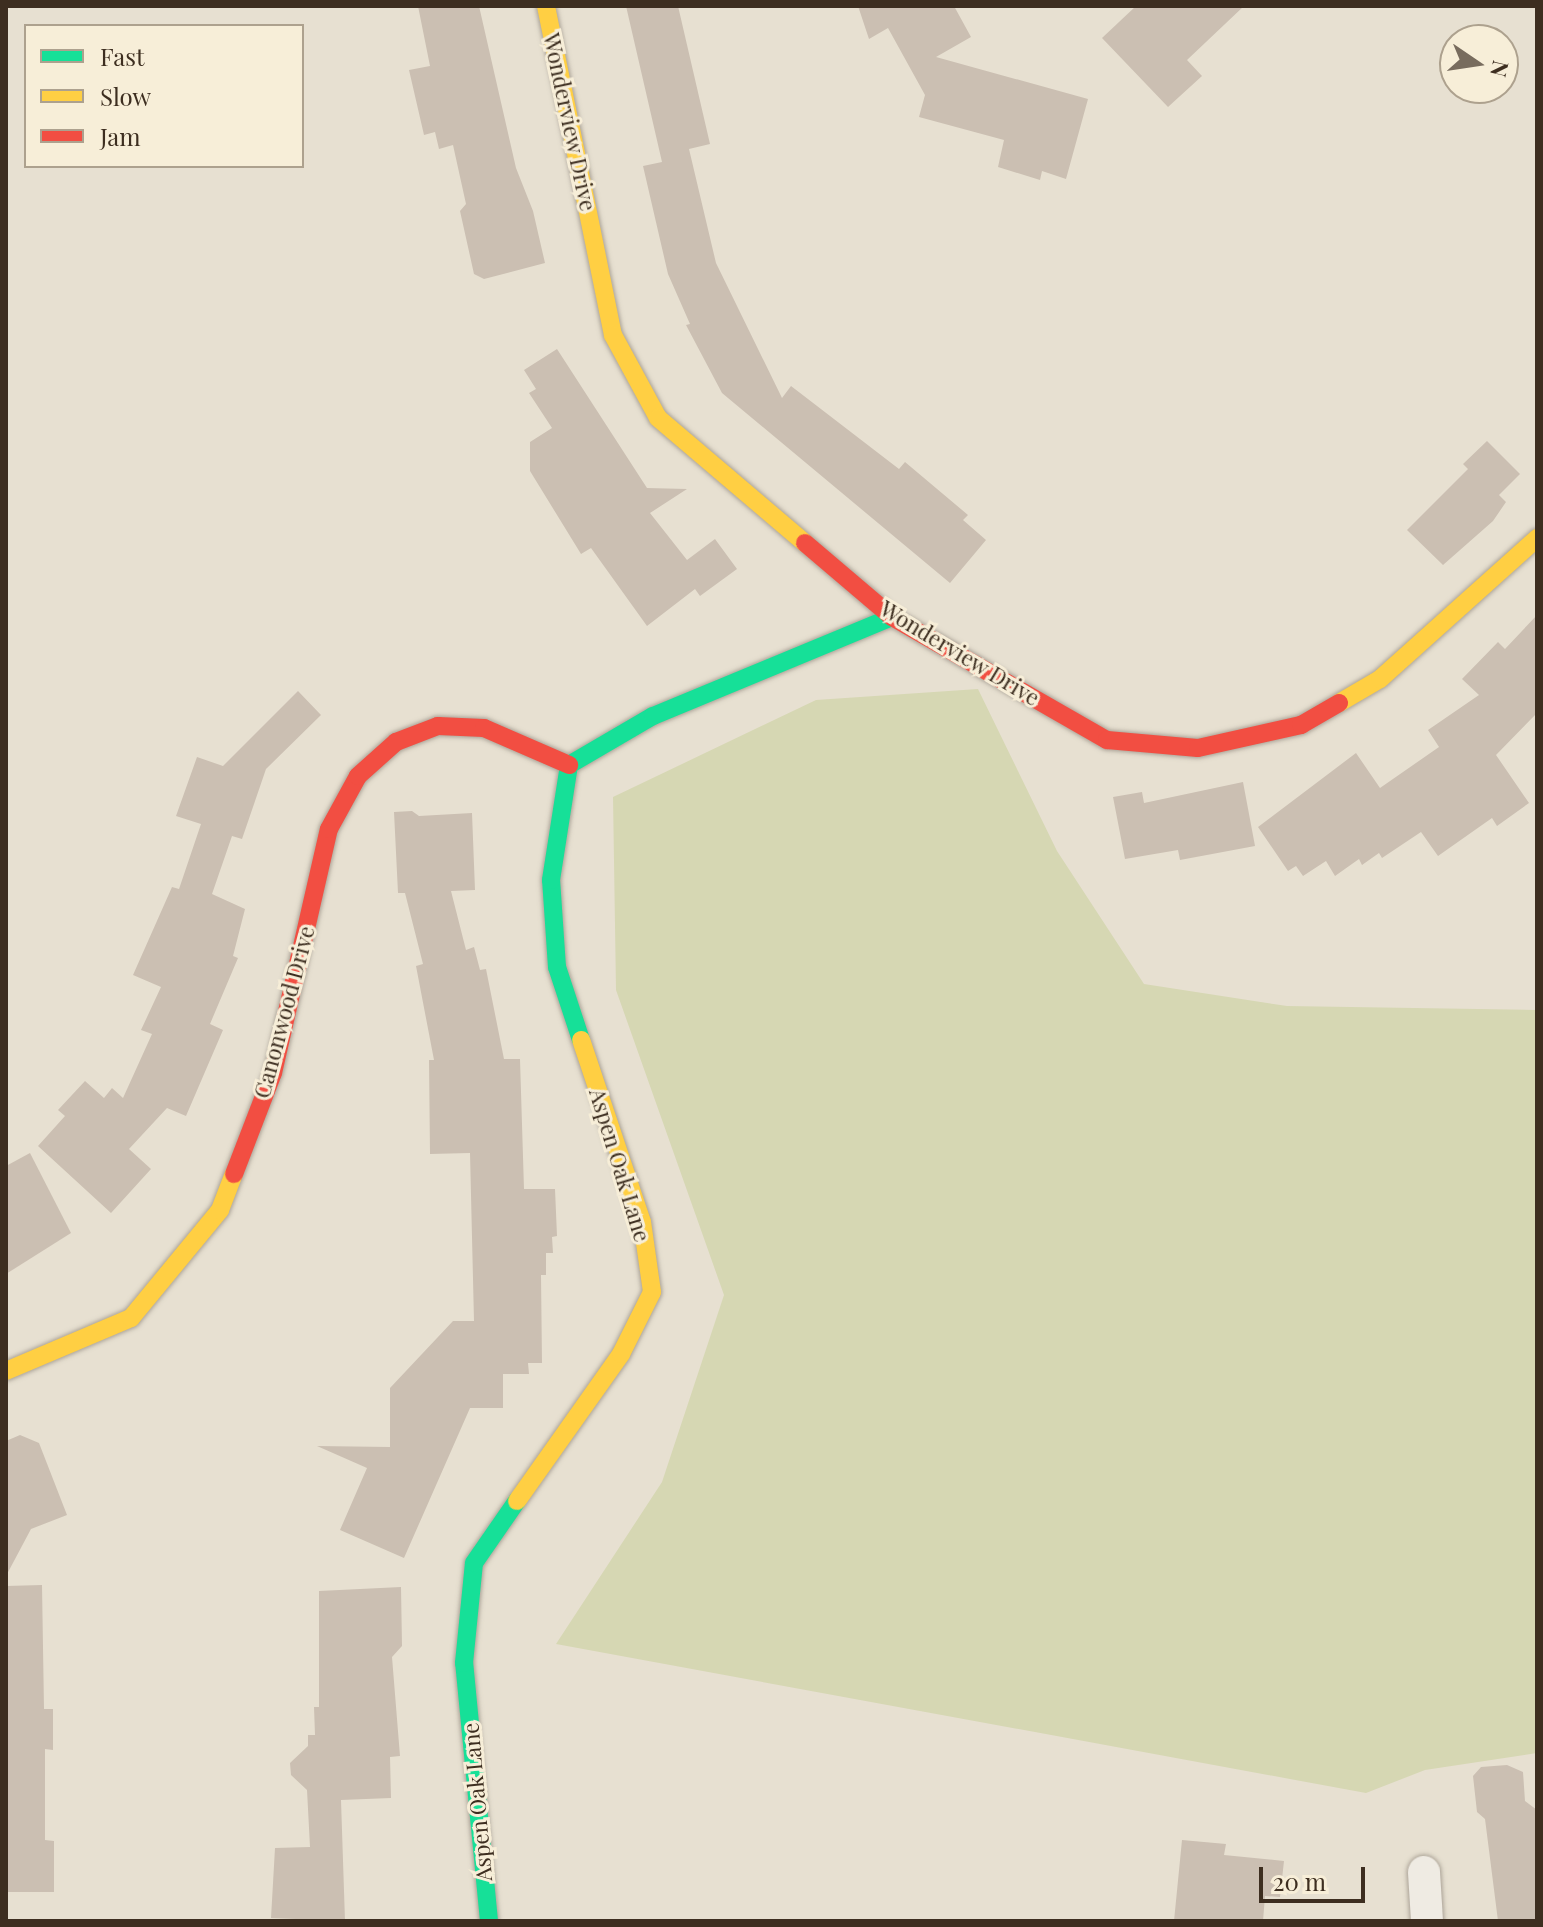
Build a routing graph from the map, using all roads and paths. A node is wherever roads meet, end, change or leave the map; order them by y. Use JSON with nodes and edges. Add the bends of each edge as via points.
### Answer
{"nodes":[{"id":1,"x":546,"y":6,"type":"edge"},
{"id":2,"x":1537,"y":538,"type":"edge"},
{"id":3,"x":892,"y":617,"type":"junction"},
{"id":4,"x":569,"y":765,"type":"junction"},
{"id":5,"x":6,"y":1371,"type":"edge"},
{"id":6,"x":1424,"y":1872,"type":"dead end"},
{"id":7,"x":489,"y":1921,"type":"edge"},
{"id":8,"x":1427,"y":1921,"type":"edge"}],
"edges":[{"from":1,"to":3,"type":"street","name":"Wonderview Drive","via":[[613,335],[658,418]]},
{"from":2,"to":3,"type":"street","name":"Wonderview Drive","via":[[1380,679],[1301,725],[1198,748],[1107,740]]},
{"from":3,"to":4,"type":"street","via":[[653,716]]},
{"from":4,"to":5,"type":"street","name":"Canonwood Drive","via":[[484,728],[438,726],[396,742],[358,776],[329,829],[273,1073],[220,1210],[131,1318]]},
{"from":4,"to":7,"type":"street","name":"Aspen Oak Lane","via":[[551,880],[557,967],[642,1222],[652,1292],[621,1354],[474,1563],[464,1663]]},
{"from":6,"to":8,"type":"street"}]}
